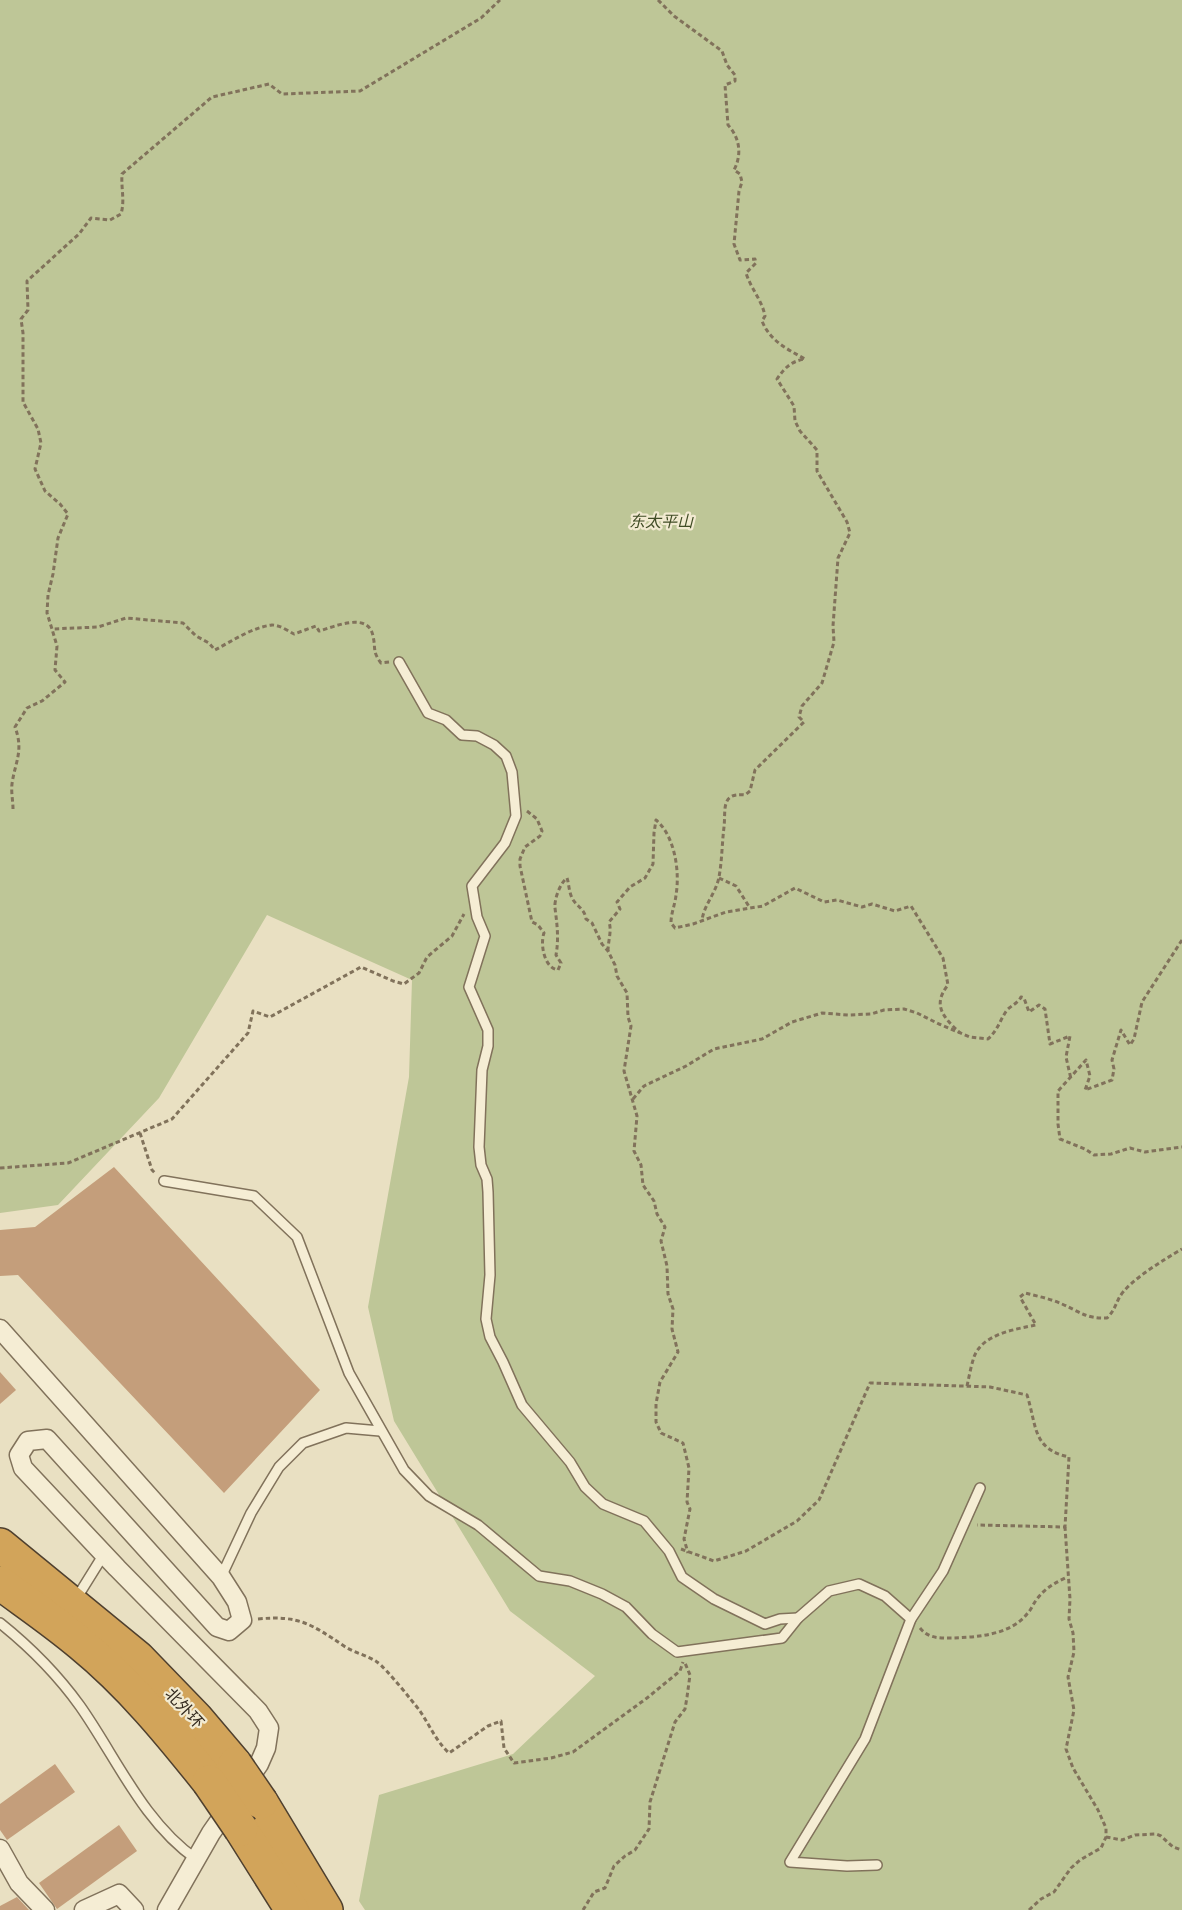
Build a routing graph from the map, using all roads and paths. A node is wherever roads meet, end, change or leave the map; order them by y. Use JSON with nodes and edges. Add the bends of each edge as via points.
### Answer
{"nodes":[{"id":1,"x":500,"y":0,"type":"edge"},
{"id":2,"x":658,"y":0,"type":"edge"},
{"id":3,"x":52,"y":629,"type":"junction"},
{"id":4,"x":399,"y":662,"type":"joint"},
{"id":5,"x":13,"y":809,"type":"dead end"},
{"id":6,"x":516,"y":809,"type":"junction"},
{"id":7,"x":719,"y":878,"type":"junction"},
{"id":8,"x":474,"y":898,"type":"junction"},
{"id":9,"x":750,"y":908,"type":"junction"},
{"id":10,"x":702,"y":920,"type":"junction"},
{"id":11,"x":1182,"y":940,"type":"edge"},
{"id":12,"x":608,"y":951,"type":"junction"},
{"id":13,"x":960,"y":1033,"type":"junction"},
{"id":14,"x":1071,"y":1079,"type":"junction"},
{"id":15,"x":633,"y":1099,"type":"junction"},
{"id":16,"x":140,"y":1132,"type":"junction"},
{"id":17,"x":1182,"y":1147,"type":"edge"},
{"id":18,"x":0,"y":1168,"type":"edge"},
{"id":19,"x":164,"y":1181,"type":"joint"},
{"id":20,"x":1182,"y":1249,"type":"edge"},
{"id":21,"x":0,"y":1329,"type":"edge"},
{"id":22,"x":967,"y":1386,"type":"junction"},
{"id":23,"x":380,"y":1431,"type":"junction"},
{"id":24,"x":980,"y":1488,"type":"dead end"},
{"id":25,"x":963,"y":1525,"type":"junction"},
{"id":26,"x":1065,"y":1527,"type":"junction"},
{"id":27,"x":656,"y":1535,"type":"junction"},
{"id":28,"x":0,"y":1545,"type":"edge"},
{"id":29,"x":688,"y":1553,"type":"junction"},
{"id":30,"x":104,"y":1554,"type":"junction"},
{"id":31,"x":1066,"y":1577,"type":"dead end"},
{"id":32,"x":221,"y":1578,"type":"junction"},
{"id":33,"x":0,"y":1583,"type":"edge"},
{"id":34,"x":72,"y":1603,"type":"junction"},
{"id":35,"x":798,"y":1618,"type":"junction"},
{"id":36,"x":911,"y":1619,"type":"junction"},
{"id":37,"x":0,"y":1623,"type":"edge"},
{"id":38,"x":239,"y":1623,"type":"junction"},
{"id":39,"x":222,"y":1773,"type":"junction"},
{"id":40,"x":1106,"y":1837,"type":"junction"},
{"id":41,"x":0,"y":1849,"type":"edge"},
{"id":42,"x":1182,"y":1850,"type":"edge"},
{"id":43,"x":196,"y":1859,"type":"junction"},
{"id":44,"x":877,"y":1865,"type":"dead end"},
{"id":45,"x":45,"y":1910,"type":"edge"},
{"id":46,"x":84,"y":1910,"type":"edge"},
{"id":47,"x":134,"y":1910,"type":"edge"},
{"id":48,"x":167,"y":1910,"type":"edge"},
{"id":49,"x":292,"y":1910,"type":"edge"},
{"id":50,"x":326,"y":1910,"type":"edge"},
{"id":51,"x":582,"y":1910,"type":"edge"},
{"id":52,"x":1029,"y":1910,"type":"edge"}],
"edges":[{"from":1,"to":3,"type":"path","via":[[473,24],[360,91],[282,94],[269,84],[212,97],[122,174],[122,214],[110,220],[91,218],[27,281],[28,310],[21,319],[23,402],[41,443],[35,469],[45,491],[68,514],[58,538],[48,595],[47,613]]},
{"from":2,"to":7,"type":"path","via":[[722,51],[735,75],[735,81],[725,85],[728,125],[738,146],[739,160],[734,170],[742,182],[734,244],[737,256],[740,260],[755,259],[756,263],[746,273],[750,287],[763,305],[766,331],[805,359],[784,368],[777,379],[794,406],[795,422],[817,450],[817,471],[850,533],[838,558],[834,642],[822,683],[802,706],[802,726],[755,770],[750,791],[730,797],[724,808]]},
{"from":3,"to":4,"type":"path","via":[[98,627],[126,618],[183,623],[215,650],[272,626],[294,634],[316,626],[319,632],[350,622],[363,623],[372,632],[373,652],[381,663]]},
{"from":3,"to":5,"type":"path","via":[[57,646],[55,670],[64,682],[27,708],[15,728],[20,740],[12,784]]},
{"from":4,"to":6,"type":"lane","via":[[428,713],[446,720],[462,735],[477,736],[494,745],[506,756]]},
{"from":6,"to":8,"type":"lane","via":[[505,843],[472,886]]},
{"from":6,"to":12,"type":"path","via":[[537,819],[542,831],[525,847],[520,867],[529,914],[544,933],[548,965],[558,970],[561,963],[556,955],[554,905],[567,878],[570,896]]},
{"from":7,"to":9,"type":"path","via":[[736,886]]},
{"from":7,"to":10,"type":"path"},
{"from":8,"to":16,"type":"path","via":[[452,936],[404,984],[361,967],[270,1017],[253,1011],[248,1033],[172,1119]]},
{"from":8,"to":27,"type":"lane","via":[[485,936],[469,987],[488,1030],[479,1147],[488,1192],[490,1275],[486,1319],[490,1337],[522,1405],[570,1462],[585,1487],[603,1504],[644,1521]]},
{"from":9,"to":10,"type":"path"},
{"from":9,"to":13,"type":"path","via":[[763,906],[795,888],[824,902],[837,900],[862,907],[872,904],[895,911],[911,906],[943,958],[948,985],[940,995],[939,1006]]},
{"from":10,"to":12,"type":"path","via":[[675,928],[670,923],[677,893],[674,850],[668,833],[656,820],[653,864],[645,878],[617,902],[620,909],[609,922]]},
{"from":11,"to":14,"type":"path","via":[[1142,1002],[1130,1045],[1121,1030],[1112,1060],[1112,1080],[1085,1090],[1090,1076],[1086,1060]]},
{"from":12,"to":15,"type":"path","via":[[627,993],[631,1026],[624,1071]]},
{"from":13,"to":14,"type":"path","via":[[988,1039],[1007,1011],[1024,998],[1029,1012],[1039,1005],[1045,1009],[1050,1044],[1070,1036],[1066,1058]]},
{"from":13,"to":15,"type":"path","via":[[904,1009],[870,1014],[822,1013],[792,1022],[762,1038],[714,1048],[644,1086]]},
{"from":14,"to":17,"type":"path","via":[[1058,1091],[1060,1139],[1094,1155],[1130,1148],[1145,1152]]},
{"from":15,"to":29,"type":"path","via":[[637,1116],[634,1151],[644,1185],[665,1227],[661,1240],[678,1352],[660,1382],[656,1422],[661,1433],[682,1443],[689,1468],[690,1509],[684,1539]]},
{"from":16,"to":18,"type":"path","via":[[68,1163]]},
{"from":16,"to":19,"type":"path","via":[[152,1170]]},
{"from":19,"to":23,"type":"lane","via":[[254,1196],[297,1237],[349,1373]]},
{"from":20,"to":22,"type":"path","via":[[1130,1286],[1107,1318],[1094,1318],[1025,1293],[1020,1297],[1036,1325],[1000,1334],[985,1343],[974,1355]]},
{"from":21,"to":32,"type":"street"},
{"from":22,"to":26,"type":"path","via":[[1027,1395],[1040,1442],[1053,1454],[1069,1457]]},
{"from":22,"to":29,"type":"path","via":[[870,1383],[819,1500],[797,1521],[746,1551],[714,1561]]},
{"from":23,"to":32,"type":"lane","via":[[346,1428],[303,1443],[273,1476]]},
{"from":23,"to":35,"type":"lane","via":[[404,1470],[429,1496],[478,1525],[539,1576],[570,1581],[626,1607],[652,1634],[677,1652],[782,1638]]},
{"from":24,"to":25,"type":"lane"},
{"from":25,"to":26,"type":"path"},
{"from":25,"to":36,"type":"lane","via":[[943,1570]]},
{"from":26,"to":40,"type":"path","via":[[1074,1652],[1068,1677],[1074,1710],[1066,1749],[1106,1828]]},
{"from":27,"to":29,"type":"path"},
{"from":27,"to":35,"type":"lane","via":[[682,1577],[714,1599],[765,1624]]},
{"from":28,"to":34,"type":"highway","name":"北外环"},
{"from":30,"to":34,"type":"lane"},
{"from":30,"to":38,"type":"street","via":[[23,1468],[19,1455],[28,1441],[47,1439],[217,1627],[229,1631]]},
{"from":30,"to":43,"type":"street","via":[[258,1711],[269,1728],[259,1764]]},
{"from":31,"to":36,"type":"path","via":[[1038,1597],[1026,1616],[997,1633],[938,1638],[926,1635]]},
{"from":32,"to":38,"type":"street","via":[[237,1602],[242,1620]]},
{"from":33,"to":39,"type":"highway","name":"北外环","via":[[81,1644],[161,1722]]},
{"from":34,"to":39,"type":"highway","name":"北外环","via":[[138,1658],[196,1718]]},
{"from":35,"to":36,"type":"lane","via":[[829,1591],[859,1584],[885,1596]]},
{"from":36,"to":44,"type":"lane","via":[[865,1739],[790,1862]]},
{"from":37,"to":43,"type":"lane","via":[[49,1667],[79,1705],[150,1813]]},
{"from":38,"to":51,"type":"path","via":[[278,1617],[302,1621],[378,1662],[449,1753],[501,1721],[504,1748],[514,1763],[573,1752],[655,1692],[680,1671],[684,1661],[690,1675],[685,1708],[675,1722],[650,1802],[649,1829],[635,1850],[614,1866],[604,1888],[594,1892]]},
{"from":39,"to":49,"type":"highway","bridge":true,"via":[[241,1829]]},
{"from":39,"to":50,"type":"highway","name":"北外环","bridge":true,"via":[[261,1802]]},
{"from":40,"to":42,"type":"path","via":[[1122,1840],[1156,1834]]},
{"from":40,"to":52,"type":"path","via":[[1101,1848],[1080,1860],[1054,1892]]},
{"from":41,"to":45,"type":"street","via":[[19,1883]]},
{"from":43,"to":48,"type":"street"},
{"from":46,"to":47,"type":"street","via":[[119,1894]]}]}
